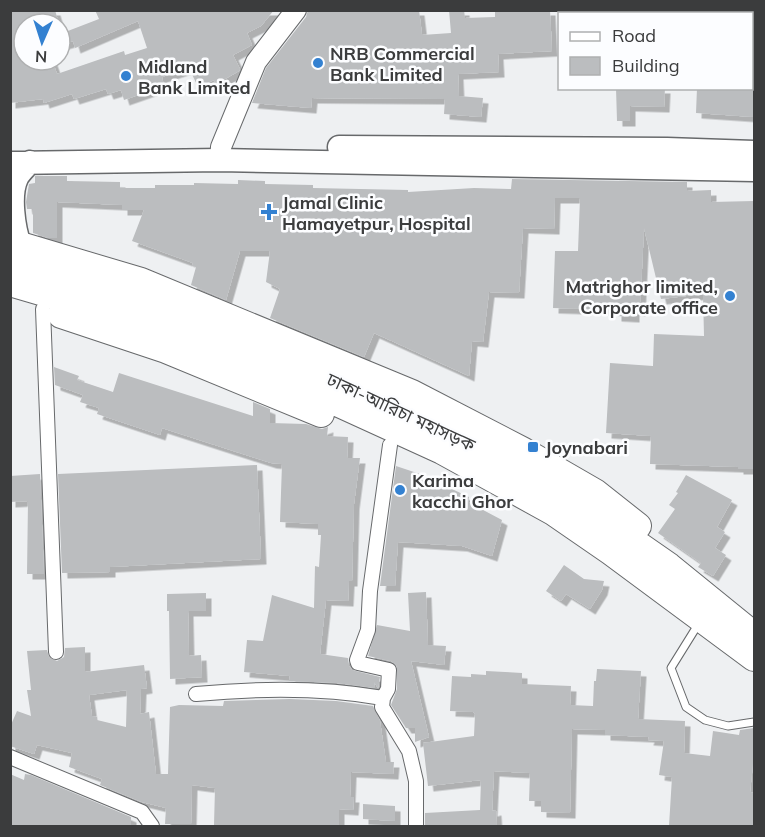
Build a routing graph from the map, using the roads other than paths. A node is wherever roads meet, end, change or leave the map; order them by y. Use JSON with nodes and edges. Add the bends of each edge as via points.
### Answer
{"nodes":[{"id":1,"x":296,"y":10,"type":"edge"},
{"id":2,"x":10,"y":150,"type":"edge"},
{"id":3,"x":754,"y":152,"type":"edge"},
{"id":4,"x":220,"y":154,"type":"junction"},
{"id":5,"x":20,"y":163,"type":"edge"},
{"id":6,"x":754,"y":171,"type":"edge"},
{"id":7,"x":14,"y":249,"type":"edge"},
{"id":8,"x":10,"y":283,"type":"edge"},
{"id":9,"x":10,"y":300,"type":"edge"},
{"id":10,"x":43,"y":309,"type":"junction"},
{"id":11,"x":390,"y":445,"type":"junction"},
{"id":12,"x":660,"y":575,"type":"junction"},
{"id":13,"x":700,"y":619,"type":"junction"},
{"id":14,"x":754,"y":635,"type":"edge"},
{"id":15,"x":56,"y":652,"type":"dead end"},
{"id":16,"x":754,"y":658,"type":"edge"},
{"id":17,"x":196,"y":694,"type":"dead end"},
{"id":18,"x":382,"y":703,"type":"junction"},
{"id":19,"x":754,"y":722,"type":"edge"},
{"id":20,"x":10,"y":756,"type":"edge"},
{"id":21,"x":152,"y":826,"type":"edge"},
{"id":22,"x":416,"y":826,"type":"edge"}],
"edges":[{"from":1,"to":4,"type":"main road","via":[[256,62]]},
{"from":2,"to":4,"type":"main road"},
{"from":3,"to":4,"type":"main road","via":[[667,149]]},
{"from":4,"to":5,"type":"main road"},
{"from":4,"to":6,"type":"main road"},
{"from":5,"to":7,"type":"main road","via":[[14,201]]},
{"from":7,"to":12,"type":"highway","name":"ঢাকা-আরিচা মহাসড়ক","via":[[169,311],[418,418],[494,455],[610,525]]},
{"from":8,"to":12,"type":"highway","name":"ঢাকা-আরিচা মহাসড়ক","via":[[150,324],[293,382],[442,451]]},
{"from":9,"to":10,"type":"highway"},
{"from":10,"to":11,"type":"highway","via":[[176,354]]},
{"from":10,"to":15,"type":"street"},
{"from":11,"to":12,"type":"highway","via":[[483,491],[609,568]]},
{"from":11,"to":18,"type":"street","via":[[368,630],[357,660],[389,670]]},
{"from":12,"to":13,"type":"highway"},
{"from":12,"to":14,"type":"highway","name":"ঢাকা-আরিচা মহাসড়ক"},
{"from":13,"to":16,"type":"highway"},
{"from":13,"to":19,"type":"lane","via":[[671,668],[686,707],[705,720],[729,726]]},
{"from":17,"to":18,"type":"street","via":[[311,690],[349,692]]},
{"from":18,"to":22,"type":"street","via":[[409,751],[416,781]]},
{"from":20,"to":21,"type":"street","via":[[142,812]]}]}
